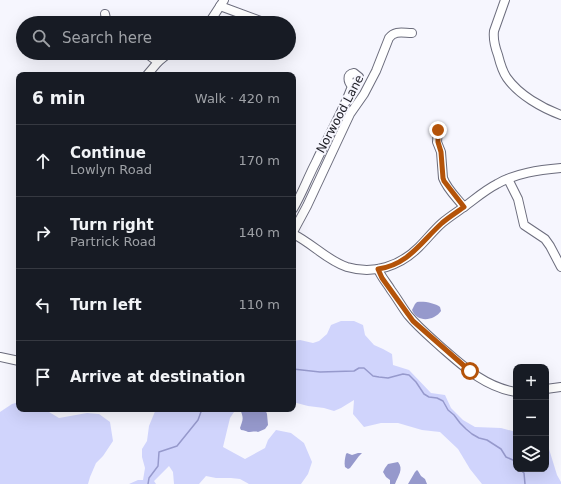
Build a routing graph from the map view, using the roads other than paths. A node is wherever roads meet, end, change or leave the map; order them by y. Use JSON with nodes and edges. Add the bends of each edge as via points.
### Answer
{"nodes":[{"id":1,"x":505,"y":0,"type":"edge"},
{"id":2,"x":222,"y":3,"type":"edge"},
{"id":3,"x":214,"y":16,"type":"edge"},
{"id":4,"x":251,"y":16,"type":"edge"},
{"id":5,"x":412,"y":33,"type":"dead end"},
{"id":6,"x":155,"y":60,"type":"edge"},
{"id":7,"x":160,"y":60,"type":"edge"},
{"id":8,"x":158,"y":62,"type":"junction"},
{"id":9,"x":150,"y":72,"type":"edge"},
{"id":10,"x":352,"y":86,"type":"dead end"},
{"id":11,"x":561,"y":115,"type":"edge"},
{"id":12,"x":438,"y":130,"type":"dead end"},
{"id":13,"x":561,"y":168,"type":"edge"},
{"id":14,"x":508,"y":179,"type":"junction"},
{"id":15,"x":296,"y":204,"type":"edge"},
{"id":16,"x":464,"y":207,"type":"junction"},
{"id":17,"x":296,"y":228,"type":"edge"},
{"id":18,"x":296,"y":235,"type":"edge"},
{"id":19,"x":561,"y":268,"type":"edge"},
{"id":20,"x":378,"y":269,"type":"junction"},
{"id":21,"x":0,"y":357,"type":"edge"},
{"id":22,"x":16,"y":360,"type":"edge"},
{"id":23,"x":561,"y":387,"type":"edge"},
{"id":24,"x":549,"y":389,"type":"edge"},
{"id":25,"x":513,"y":391,"type":"edge"}],
"edges":[{"from":1,"to":11,"type":"street","via":[[493,36],[504,73],[512,84],[530,99]]},
{"from":2,"to":3,"type":"street"},
{"from":2,"to":4,"type":"street"},
{"from":5,"to":17,"type":"street","name":"Norwood Lane","via":[[391,34],[376,71],[350,114]]},
{"from":6,"to":8,"type":"street"},
{"from":7,"to":8,"type":"street"},
{"from":8,"to":9,"type":"street"},
{"from":10,"to":15,"type":"street"},
{"from":12,"to":16,"type":"street","via":[[444,181]]},
{"from":13,"to":14,"type":"street","via":[[533,171]]},
{"from":14,"to":16,"type":"street"},
{"from":14,"to":19,"type":"street","via":[[518,200],[524,225],[545,239]]},
{"from":16,"to":20,"type":"street","via":[[407,257]]},
{"from":18,"to":20,"type":"street","via":[[341,264],[358,269]]},
{"from":20,"to":25,"type":"street","via":[[407,314],[429,336],[483,380]]},
{"from":21,"to":22,"type":"street"},
{"from":23,"to":24,"type":"street"}]}
